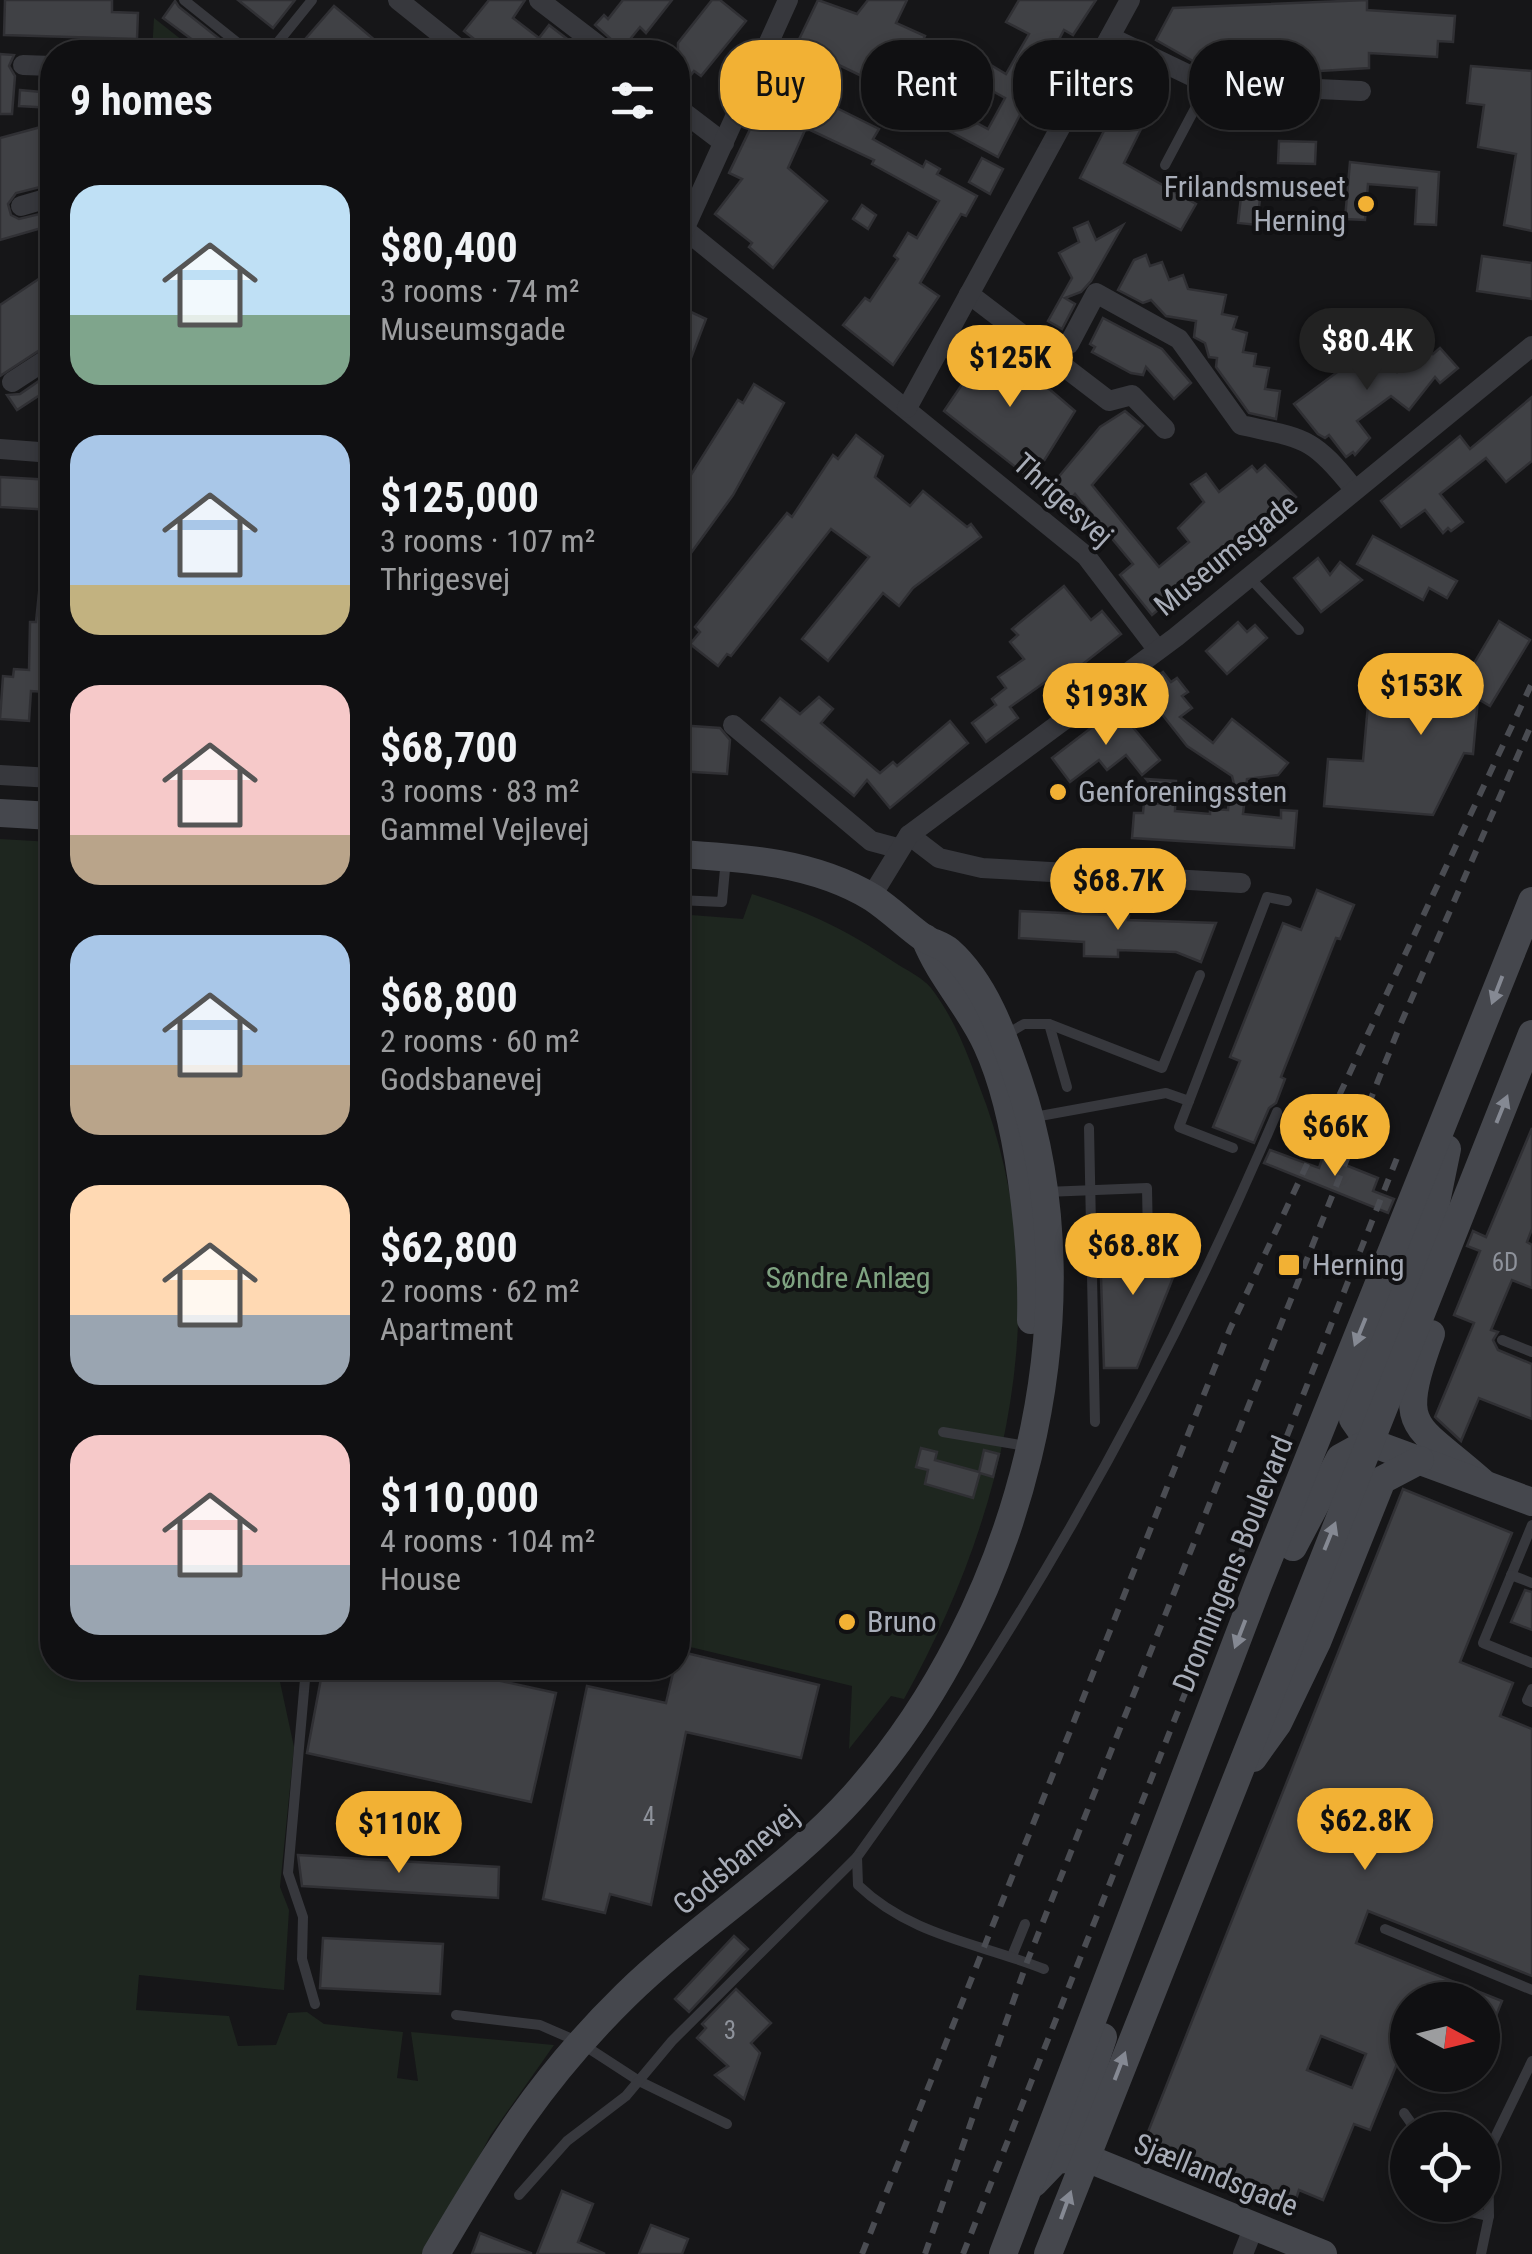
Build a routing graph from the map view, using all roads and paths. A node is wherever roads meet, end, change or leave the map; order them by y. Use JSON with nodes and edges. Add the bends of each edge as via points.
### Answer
{"nodes":[{"id":1,"x":184,"y":0,"type":"edge"},
{"id":2,"x":312,"y":0,"type":"edge"},
{"id":3,"x":398,"y":0,"type":"edge"},
{"id":4,"x":539,"y":0,"type":"edge"},
{"id":5,"x":788,"y":0,"type":"edge"},
{"id":6,"x":1130,"y":0,"type":"edge"},
{"id":7,"x":1110,"y":37,"type":"junction"},
{"id":8,"x":233,"y":40,"type":"edge"},
{"id":9,"x":280,"y":40,"type":"edge"},
{"id":10,"x":448,"y":40,"type":"edge"},
{"id":11,"x":591,"y":40,"type":"edge"},
{"id":12,"x":23,"y":64,"type":"dead end"},
{"id":13,"x":40,"y":65,"type":"edge"},
{"id":14,"x":1189,"y":75,"type":"edge"},
{"id":15,"x":1320,"y":89,"type":"edge"},
{"id":16,"x":1361,"y":91,"type":"dead end"},
{"id":17,"x":690,"y":117,"type":"edge"},
{"id":18,"x":1189,"y":120,"type":"edge"},
{"id":19,"x":724,"y":143,"type":"junction"},
{"id":20,"x":1165,"y":165,"type":"dead end"},
{"id":21,"x":40,"y":201,"type":"edge"},
{"id":22,"x":21,"y":206,"type":"dead end"},
{"id":23,"x":690,"y":212,"type":"edge"},
{"id":24,"x":690,"y":240,"type":"edge"},
{"id":25,"x":969,"y":294,"type":"junction"},
{"id":26,"x":1069,"y":344,"type":"dead end"},
{"id":27,"x":1532,"y":346,"type":"edge"},
{"id":28,"x":40,"y":364,"type":"edge"},
{"id":29,"x":12,"y":382,"type":"dead end"},
{"id":30,"x":907,"y":408,"type":"junction"},
{"id":31,"x":1165,"y":429,"type":"dead end"},
{"id":32,"x":0,"y":449,"type":"edge"},
{"id":33,"x":40,"y":452,"type":"edge"},
{"id":34,"x":1354,"y":488,"type":"junction"},
{"id":35,"x":1250,"y":578,"type":"junction"},
{"id":36,"x":1299,"y":630,"type":"dead end"},
{"id":37,"x":1157,"y":649,"type":"junction"},
{"id":38,"x":733,"y":725,"type":"dead end"},
{"id":39,"x":0,"y":775,"type":"edge"},
{"id":40,"x":40,"y":777,"type":"edge"},
{"id":41,"x":0,"y":813,"type":"edge"},
{"id":42,"x":40,"y":815,"type":"edge"},
{"id":43,"x":903,"y":842,"type":"junction"},
{"id":44,"x":690,"y":855,"type":"edge"},
{"id":45,"x":726,"y":857,"type":"junction"},
{"id":46,"x":1241,"y":883,"type":"dead end"},
{"id":47,"x":871,"y":897,"type":"junction"},
{"id":48,"x":690,"y":901,"type":"edge"},
{"id":49,"x":1287,"y":901,"type":"dead end"},
{"id":50,"x":1532,"y":901,"type":"edge"},
{"id":51,"x":1200,"y":975,"type":"dead end"},
{"id":52,"x":1050,"y":1024,"type":"junction"},
{"id":53,"x":1532,"y":1034,"type":"edge"},
{"id":54,"x":996,"y":1042,"type":"junction"},
{"id":55,"x":1462,"y":1079,"type":"junction"},
{"id":56,"x":1067,"y":1087,"type":"dead end"},
{"id":57,"x":1189,"y":1101,"type":"junction"},
{"id":58,"x":1278,"y":1112,"type":"dead end"},
{"id":59,"x":1020,"y":1120,"type":"junction"},
{"id":60,"x":1089,"y":1128,"type":"dead end"},
{"id":61,"x":1232,"y":1148,"type":"dead end"},
{"id":62,"x":1471,"y":1183,"type":"junction"},
{"id":63,"x":1090,"y":1189,"type":"junction"},
{"id":64,"x":1034,"y":1193,"type":"junction"},
{"id":65,"x":1148,"y":1239,"type":"dead end"},
{"id":66,"x":1502,"y":1340,"type":"dead end"},
{"id":67,"x":1532,"y":1352,"type":"edge"},
{"id":68,"x":1094,"y":1422,"type":"dead end"},
{"id":69,"x":943,"y":1432,"type":"dead end"},
{"id":70,"x":1369,"y":1442,"type":"junction"},
{"id":71,"x":1026,"y":1446,"type":"junction"},
{"id":72,"x":1420,"y":1460,"type":"junction"},
{"id":73,"x":1482,"y":1482,"type":"junction"},
{"id":74,"x":1532,"y":1502,"type":"edge"},
{"id":75,"x":1532,"y":1525,"type":"edge"},
{"id":76,"x":1512,"y":1575,"type":"junction"},
{"id":77,"x":1532,"y":1583,"type":"edge"},
{"id":78,"x":1258,"y":1586,"type":"junction"},
{"id":79,"x":1532,"y":1663,"type":"edge"},
{"id":80,"x":305,"y":1680,"type":"edge"},
{"id":81,"x":1532,"y":1689,"type":"edge"},
{"id":82,"x":1532,"y":1702,"type":"edge"},
{"id":83,"x":1228,"y":1791,"type":"junction"},
{"id":84,"x":857,"y":1857,"type":"junction"},
{"id":85,"x":1025,"y":1924,"type":"dead end"},
{"id":86,"x":1385,"y":1928,"type":"dead end"},
{"id":87,"x":1120,"y":1940,"type":"junction"},
{"id":88,"x":1012,"y":1956,"type":"junction"},
{"id":89,"x":1044,"y":1969,"type":"dead end"},
{"id":90,"x":1532,"y":1990,"type":"edge"},
{"id":91,"x":315,"y":2004,"type":"dead end"},
{"id":92,"x":456,"y":2015,"type":"dead end"},
{"id":93,"x":579,"y":2042,"type":"junction"},
{"id":94,"x":1532,"y":2062,"type":"edge"},
{"id":95,"x":639,"y":2082,"type":"junction"},
{"id":96,"x":727,"y":2124,"type":"dead end"},
{"id":97,"x":1500,"y":2127,"type":"edge"},
{"id":98,"x":1084,"y":2157,"type":"junction"},
{"id":99,"x":1026,"y":2191,"type":"junction"},
{"id":100,"x":520,"y":2194,"type":"dead end"},
{"id":101,"x":1488,"y":2222,"type":"edge"},
{"id":102,"x":1255,"y":2224,"type":"junction"},
{"id":103,"x":441,"y":2248,"type":"edge"},
{"id":104,"x":1003,"y":2254,"type":"edge"},
{"id":105,"x":1048,"y":2254,"type":"edge"},
{"id":106,"x":1242,"y":2254,"type":"edge"},
{"id":107,"x":1323,"y":2254,"type":"edge"},
{"id":108,"x":1482,"y":2254,"type":"edge"}],
"edges":[{"from":1,"to":8,"type":"lane"},
{"from":2,"to":9,"type":"lane"},
{"from":3,"to":10,"type":"street"},
{"from":4,"to":11,"type":"street"},
{"from":5,"to":19,"type":"street"},
{"from":6,"to":7,"type":"street"},
{"from":7,"to":14,"type":"street"},
{"from":7,"to":25,"type":"street"},
{"from":12,"to":13,"type":"street"},
{"from":15,"to":16,"type":"street"},
{"from":17,"to":19,"type":"street"},
{"from":18,"to":20,"type":"lane"},
{"from":19,"to":23,"type":"street"},
{"from":21,"to":22,"type":"street"},
{"from":24,"to":30,"type":"street","name":"Thrigesvej"},
{"from":25,"to":30,"type":"street"},
{"from":25,"to":31,"type":"street","via":[[1108,401],[1132,395]]},
{"from":26,"to":34,"type":"street","via":[[1096,293],[1179,339],[1241,426],[1307,439]]},
{"from":27,"to":34,"type":"street","name":"Museumsgade"},
{"from":28,"to":29,"type":"street"},
{"from":30,"to":37,"type":"street","name":"Thrigesvej","via":[[1086,556]]},
{"from":32,"to":33,"type":"street"},
{"from":34,"to":35,"type":"street","name":"Museumsgade"},
{"from":35,"to":36,"type":"lane"},
{"from":35,"to":37,"type":"street","name":"Museumsgade"},
{"from":37,"to":43,"type":"street","name":"Museumsgade"},
{"from":38,"to":43,"type":"street","via":[[871,841]]},
{"from":39,"to":40,"type":"street"},
{"from":41,"to":42,"type":"main road"},
{"from":43,"to":46,"type":"street","via":[[982,868]]},
{"from":43,"to":47,"type":"street","name":"Museumsgade"},
{"from":44,"to":45,"type":"main road","name":"Godsbanevej"},
{"from":45,"to":47,"type":"main road","name":"Godsbanevej","via":[[822,874]]},
{"from":45,"to":48,"type":"lane","via":[[722,902]]},
{"from":47,"to":54,"type":"main road","name":"Godsbanevej","via":[[925,938],[935,965]]},
{"from":49,"to":57,"type":"lane","via":[[1267,898]]},
{"from":50,"to":55,"type":"main road","name":"Dronningens Boulevard","one_way":true},
{"from":51,"to":52,"type":"lane","via":[[1162,1068]]},
{"from":52,"to":54,"type":"lane","via":[[1024,1024]]},
{"from":52,"to":56,"type":"lane"},
{"from":62,"to":53,"type":"main road","one_way":true},
{"from":54,"to":59,"type":"main road","name":"Godsbanevej"},
{"from":55,"to":70,"type":"main road","via":[[1435,1207],[1353,1419]]},
{"from":55,"to":78,"type":"main road","name":"Dronningens Boulevard","one_way":true},
{"from":57,"to":59,"type":"lane","via":[[1166,1093]]},
{"from":57,"to":61,"type":"lane","via":[[1179,1127]]},
{"from":58,"to":84,"type":"lane","via":[[1231,1220],[1076,1521],[976,1687]]},
{"from":59,"to":64,"type":"main road","name":"Godsbanevej"},
{"from":60,"to":63,"type":"lane"},
{"from":62,"to":70,"type":"main road"},
{"from":62,"to":73,"type":"main road","via":[[1469,1233],[1410,1404],[1428,1441]]},
{"from":63,"to":64,"type":"lane"},
{"from":63,"to":65,"type":"lane","via":[[1148,1188]]},
{"from":63,"to":68,"type":"lane"},
{"from":64,"to":71,"type":"main road","name":"Godsbanevej"},
{"from":66,"to":67,"type":"lane"},
{"from":69,"to":71,"type":"lane"},
{"from":70,"to":72,"type":"main road"},
{"from":70,"to":78,"type":"main road","via":[[1340,1458],[1287,1562]]},
{"from":83,"to":70,"type":"main road","one_way":true},
{"from":71,"to":93,"type":"main road","name":"Godsbanevej","via":[[990,1568],[931,1692],[858,1792]]},
{"from":72,"to":73,"type":"main road"},
{"from":72,"to":83,"type":"main road","via":[[1382,1480],[1278,1723]]},
{"from":73,"to":74,"type":"main road"},
{"from":75,"to":76,"type":"lane"},
{"from":76,"to":77,"type":"lane"},
{"from":76,"to":79,"type":"lane","via":[[1484,1643]]},
{"from":78,"to":87,"type":"main road","name":"Dronningens Boulevard","one_way":true},
{"from":80,"to":91,"type":"lane","via":[[288,1873],[304,1917],[302,1959]]},
{"from":81,"to":82,"type":"lane"},
{"from":98,"to":83,"type":"main road","one_way":true},
{"from":84,"to":88,"type":"lane","via":[[858,1885],[884,1910],[982,1952]]},
{"from":84,"to":95,"type":"lane"},
{"from":85,"to":88,"type":"lane"},
{"from":86,"to":90,"type":"lane"},
{"from":87,"to":98,"type":"main road","via":[[1112,2010],[1072,2142]]},
{"from":87,"to":99,"type":"main road","name":"Dronningens Boulevard"},
{"from":88,"to":89,"type":"lane"},
{"from":92,"to":93,"type":"lane","via":[[540,2025]]},
{"from":93,"to":95,"type":"lane"},
{"from":93,"to":103,"type":"main road","name":"Godsbanevej","via":[[522,2112]]},
{"from":94,"to":97,"type":"lane"},
{"from":95,"to":96,"type":"lane"},
{"from":95,"to":100,"type":"lane","via":[[567,2141]]},
{"from":98,"to":99,"type":"main road","via":[[1056,2160]]},
{"from":98,"to":102,"type":"main road","name":"Sjællandsgade"},
{"from":105,"to":98,"type":"main road","one_way":true},
{"from":99,"to":104,"type":"main road","name":"Dronningens Boulevard"},
{"from":101,"to":108,"type":"lane"},
{"from":102,"to":106,"type":"street"},
{"from":102,"to":107,"type":"main road","name":"Sjællandsgade"}]}
